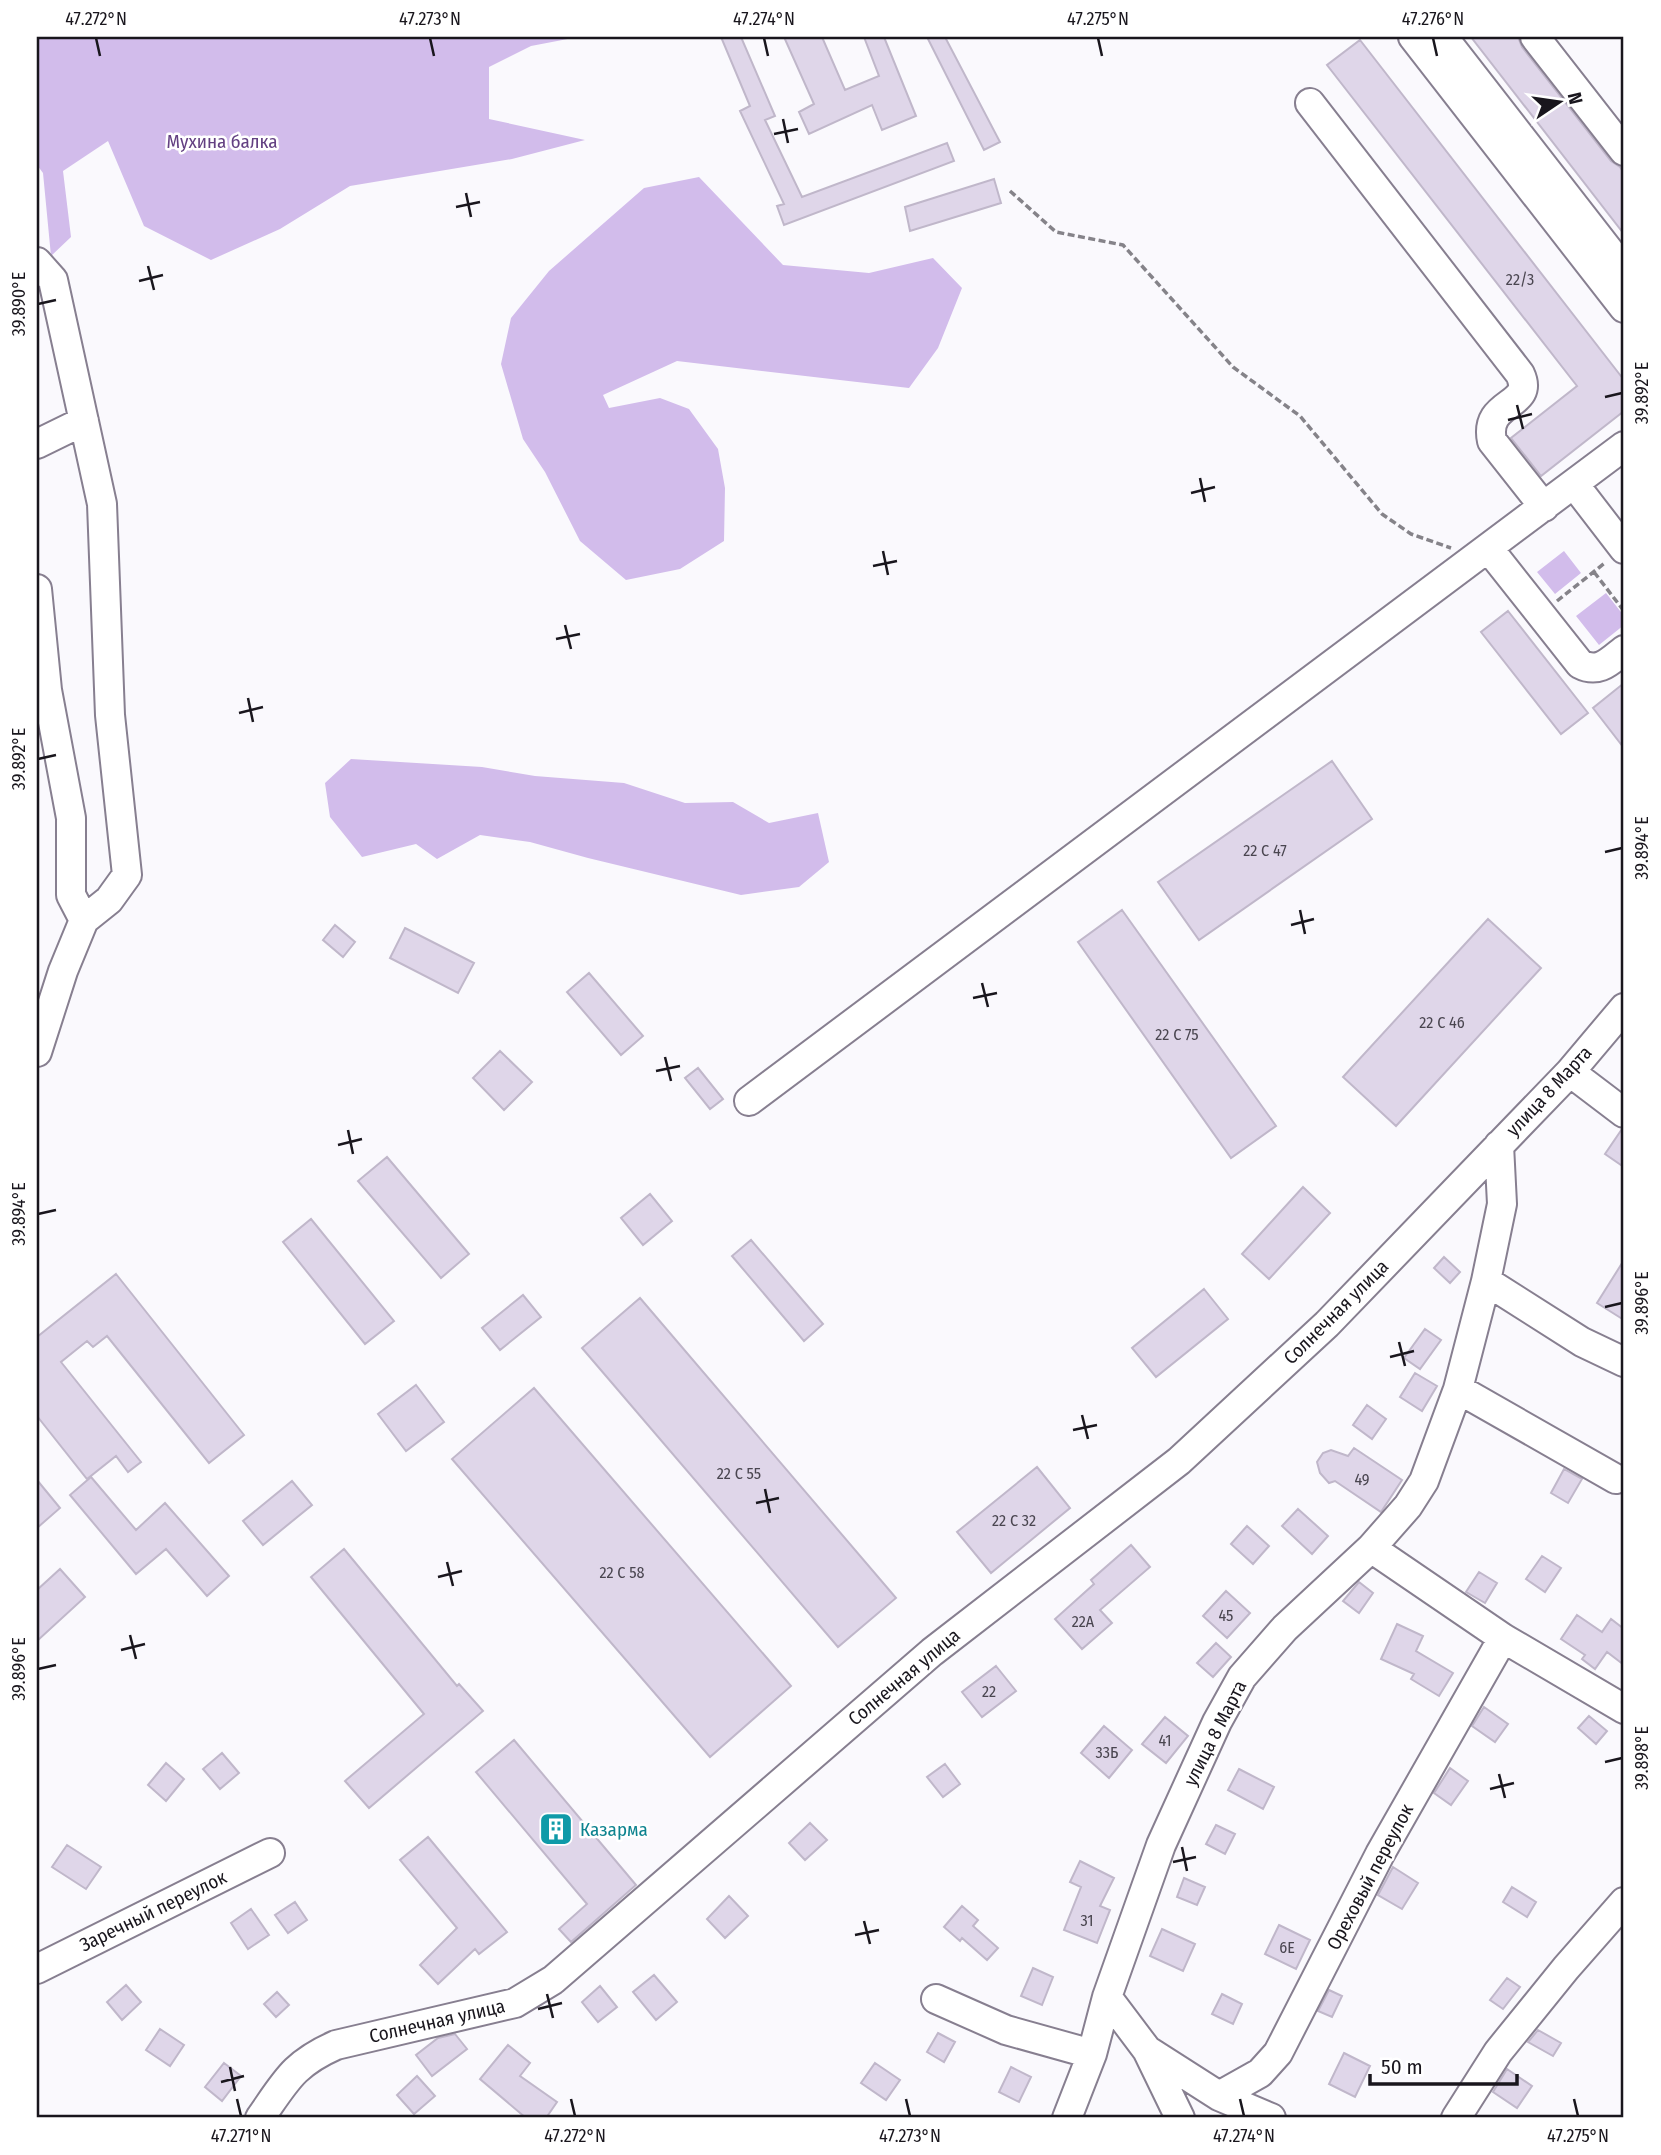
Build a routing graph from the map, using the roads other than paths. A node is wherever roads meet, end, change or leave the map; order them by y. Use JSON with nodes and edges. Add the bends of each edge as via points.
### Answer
{"nodes":[{"id":1,"x":1413,"y":37,"type":"edge"},
{"id":2,"x":1443,"y":37,"type":"edge"},
{"id":3,"x":1535,"y":37,"type":"edge"},
{"id":4,"x":1310,"y":103,"type":"dead end"},
{"id":5,"x":1624,"y":151,"type":"edge"},
{"id":6,"x":37,"y":262,"type":"edge"},
{"id":7,"x":1624,"y":270,"type":"edge"},
{"id":8,"x":1624,"y":308,"type":"edge"},
{"id":9,"x":84,"y":421,"type":"junction"},
{"id":10,"x":37,"y":444,"type":"edge"},
{"id":11,"x":1624,"y":446,"type":"edge"},
{"id":12,"x":1574,"y":484,"type":"junction"},
{"id":13,"x":1544,"y":507,"type":"junction"},
{"id":14,"x":1624,"y":548,"type":"edge"},
{"id":15,"x":1485,"y":552,"type":"junction"},
{"id":16,"x":37,"y":589,"type":"edge"},
{"id":17,"x":1624,"y":650,"type":"edge"},
{"id":18,"x":84,"y":920,"type":"junction"},
{"id":19,"x":1624,"y":1008,"type":"edge"},
{"id":20,"x":37,"y":1052,"type":"edge"},
{"id":21,"x":1570,"y":1072,"type":"junction"},
{"id":22,"x":749,"y":1101,"type":"dead end"},
{"id":23,"x":1624,"y":1113,"type":"edge"},
{"id":24,"x":1499,"y":1145,"type":"junction"},
{"id":25,"x":1486,"y":1281,"type":"junction"},
{"id":26,"x":1624,"y":1362,"type":"edge"},
{"id":27,"x":1458,"y":1389,"type":"junction"},
{"id":28,"x":1616,"y":1479,"type":"dead end"},
{"id":29,"x":1371,"y":1548,"type":"junction"},
{"id":30,"x":1503,"y":1639,"type":"junction"},
{"id":31,"x":1624,"y":1709,"type":"edge"},
{"id":32,"x":270,"y":1853,"type":"dead end"},
{"id":33,"x":1624,"y":1902,"type":"edge"},
{"id":34,"x":37,"y":1969,"type":"edge"},
{"id":35,"x":1107,"y":1997,"type":"junction"},
{"id":36,"x":936,"y":1999,"type":"dead end"},
{"id":37,"x":1147,"y":2050,"type":"junction"},
{"id":38,"x":1092,"y":2054,"type":"junction"},
{"id":39,"x":1219,"y":2095,"type":"junction"},
{"id":40,"x":260,"y":2118,"type":"edge"},
{"id":41,"x":1068,"y":2118,"type":"edge"},
{"id":42,"x":1180,"y":2118,"type":"edge"},
{"id":43,"x":1271,"y":2118,"type":"edge"},
{"id":44,"x":1456,"y":2118,"type":"edge"}],
"edges":[{"from":1,"to":8,"type":"street"},
{"from":2,"to":7,"type":"street"},
{"from":3,"to":5,"type":"street"},
{"from":4,"to":13,"type":"street","via":[[1520,374],[1524,385],[1519,397],[1494,416],[1490,430],[1492,441]]},
{"from":6,"to":9,"type":"street","via":[[53,280]]},
{"from":9,"to":10,"type":"street"},
{"from":9,"to":18,"type":"street","via":[[102,504],[110,715],[127,875],[109,900]]},
{"from":11,"to":12,"type":"street"},
{"from":12,"to":13,"type":"street"},
{"from":12,"to":14,"type":"street"},
{"from":13,"to":15,"type":"street"},
{"from":15,"to":17,"type":"street","via":[[1584,667],[1596,669]]},
{"from":15,"to":22,"type":"street"},
{"from":16,"to":18,"type":"street","via":[[47,690],[71,818],[71,895]]},
{"from":18,"to":20,"type":"street"},
{"from":19,"to":21,"type":"street","name":"улица 8 Марта"},
{"from":21,"to":23,"type":"street"},
{"from":21,"to":24,"type":"street","name":"улица 8 Марта"},
{"from":24,"to":25,"type":"street","name":"улица 8 Марта","via":[[1502,1204]]},
{"from":24,"to":40,"type":"street","name":"Солнечная улица","via":[[1327,1324],[1179,1461],[932,1652],[553,1980],[515,2003],[336,2045],[312,2056],[292,2072]]},
{"from":25,"to":26,"type":"street","via":[[1583,1342]]},
{"from":25,"to":27,"type":"street","name":"улица 8 Марта"},
{"from":27,"to":28,"type":"street"},
{"from":27,"to":29,"type":"street","name":"улица 8 Марта","via":[[1424,1481]]},
{"from":29,"to":30,"type":"street"},
{"from":29,"to":35,"type":"street","name":"улица 8 Марта","via":[[1293,1620],[1242,1677],[1161,1845]]},
{"from":30,"to":31,"type":"street"},
{"from":30,"to":39,"type":"street","name":"Ореховый переулок","via":[[1380,1854],[1278,2053],[1260,2073]]},
{"from":32,"to":34,"type":"street","name":"Заречный переулок"},
{"from":33,"to":44,"type":"street","via":[[1499,2052]]},
{"from":35,"to":37,"type":"street"},
{"from":35,"to":38,"type":"street","name":"улица 8 Марта"},
{"from":36,"to":38,"type":"street","via":[[1006,2030]]},
{"from":37,"to":39,"type":"street"},
{"from":37,"to":42,"type":"street"},
{"from":38,"to":41,"type":"street","name":"улица 8 Марта"},
{"from":39,"to":43,"type":"street"}]}
